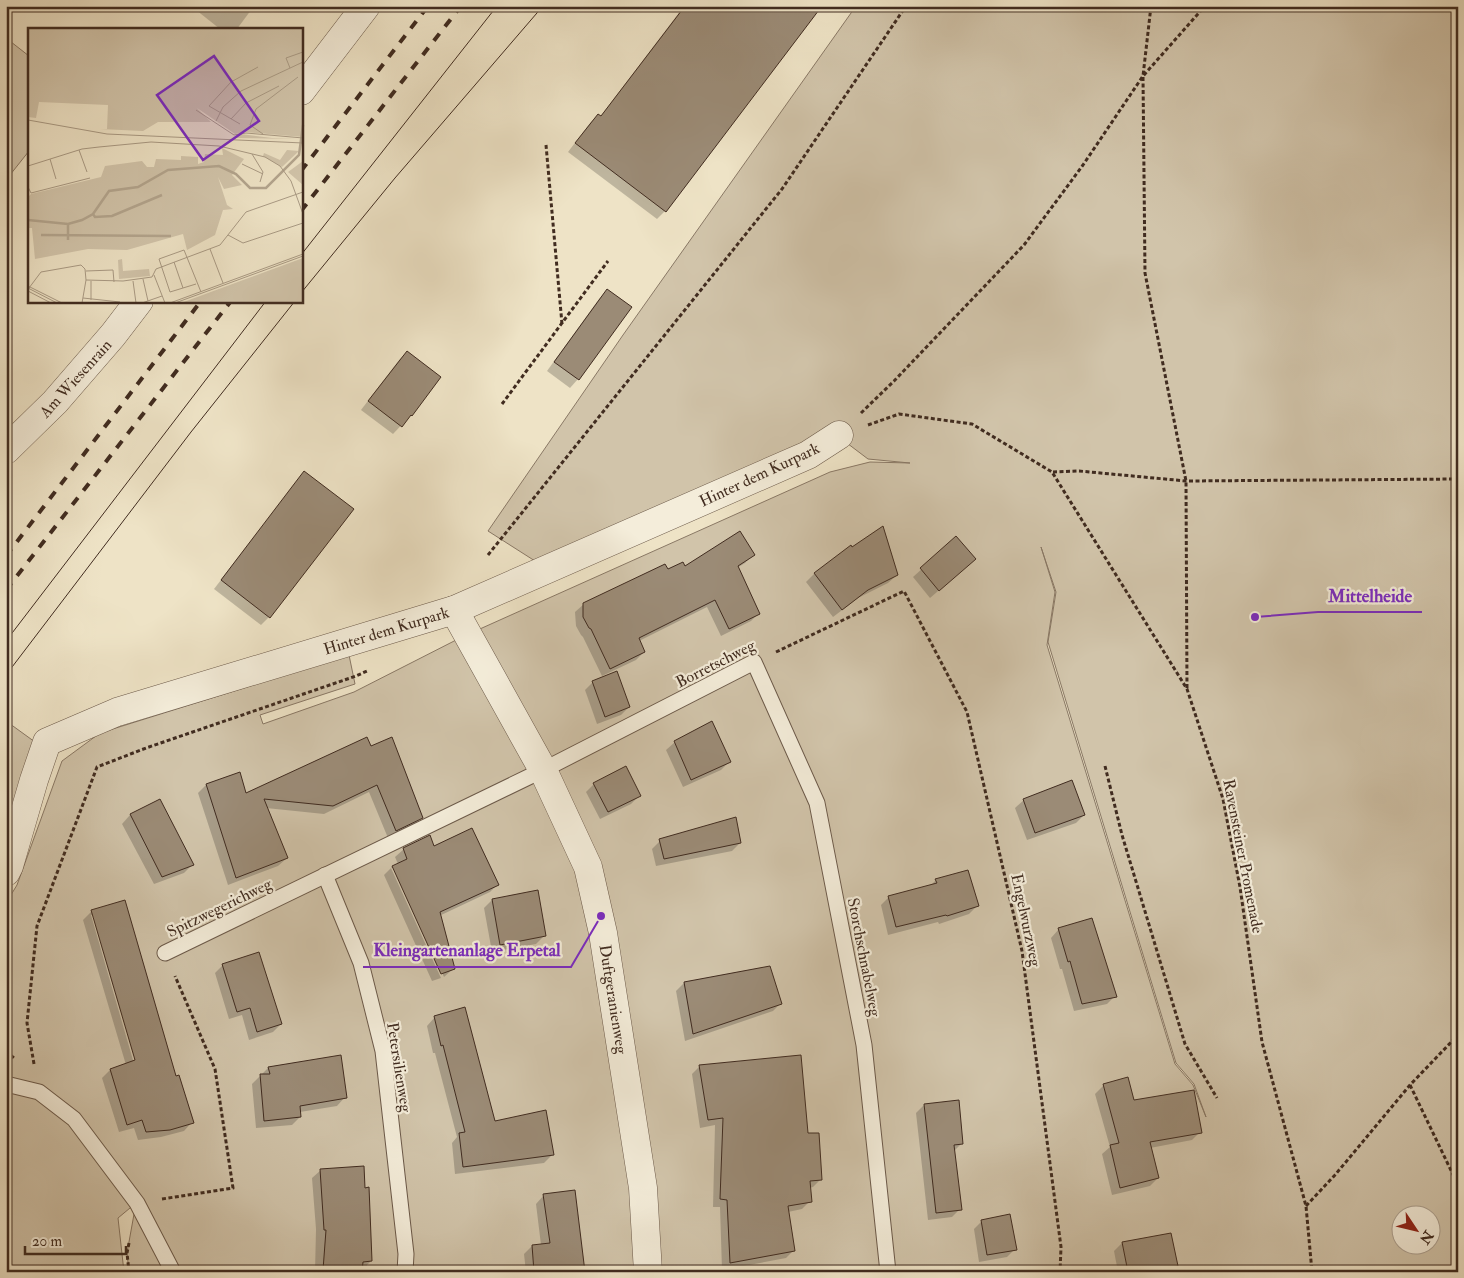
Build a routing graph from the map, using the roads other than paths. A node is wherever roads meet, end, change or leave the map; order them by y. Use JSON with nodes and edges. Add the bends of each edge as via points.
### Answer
{"nodes":[{"id":1,"x":366,"y":6,"type":"edge"},
{"id":2,"x":302,"y":90,"type":"edge"},
{"id":3,"x":138,"y":302,"type":"edge"},
{"id":4,"x":839,"y":435,"type":"road end"},
{"id":5,"x":6,"y":450,"type":"edge"},
{"id":6,"x":454,"y":610,"type":"junction"},
{"id":7,"x":754,"y":662,"type":"joint"},
{"id":8,"x":543,"y":770,"type":"junction"},
{"id":9,"x":6,"y":872,"type":"edge"},
{"id":10,"x":326,"y":875,"type":"junction"},
{"id":11,"x":165,"y":953,"type":"road end"},
{"id":12,"x":6,"y":1084,"type":"edge"},
{"id":13,"x":173,"y":1272,"type":"edge"},
{"id":14,"x":405,"y":1272,"type":"edge"},
{"id":15,"x":648,"y":1272,"type":"edge"},
{"id":16,"x":888,"y":1272,"type":"edge"}],
"edges":[{"from":1,"to":2,"type":"street"},
{"from":3,"to":5,"type":"street","name":"Am Wiesenrain","via":[[54,402]]},
{"from":4,"to":6,"type":"street","name":"Hinter dem Kurpark","via":[[808,455]]},
{"from":6,"to":8,"type":"street","name":"Duftgeranienweg"},
{"from":6,"to":9,"type":"street","name":"Hinter dem Kurpark","via":[[117,712],[47,742]]},
{"from":7,"to":8,"type":"lane","name":"Borretschweg"},
{"from":7,"to":16,"type":"lane","name":"Storchschnabelweg","via":[[817,803],[864,1045]]},
{"from":8,"to":10,"type":"lane","name":"Spitzwegerichweg"},
{"from":8,"to":15,"type":"street","name":"Duftgeranienweg","via":[[588,867],[603,932],[643,1188]]},
{"from":10,"to":11,"type":"lane","name":"Spitzwegerichweg"},
{"from":10,"to":14,"type":"lane","name":"Petersilienweg","via":[[360,963],[383,1051],[406,1254]]},
{"from":12,"to":13,"type":"lane","via":[[39,1092],[74,1119],[137,1203]]}]}
